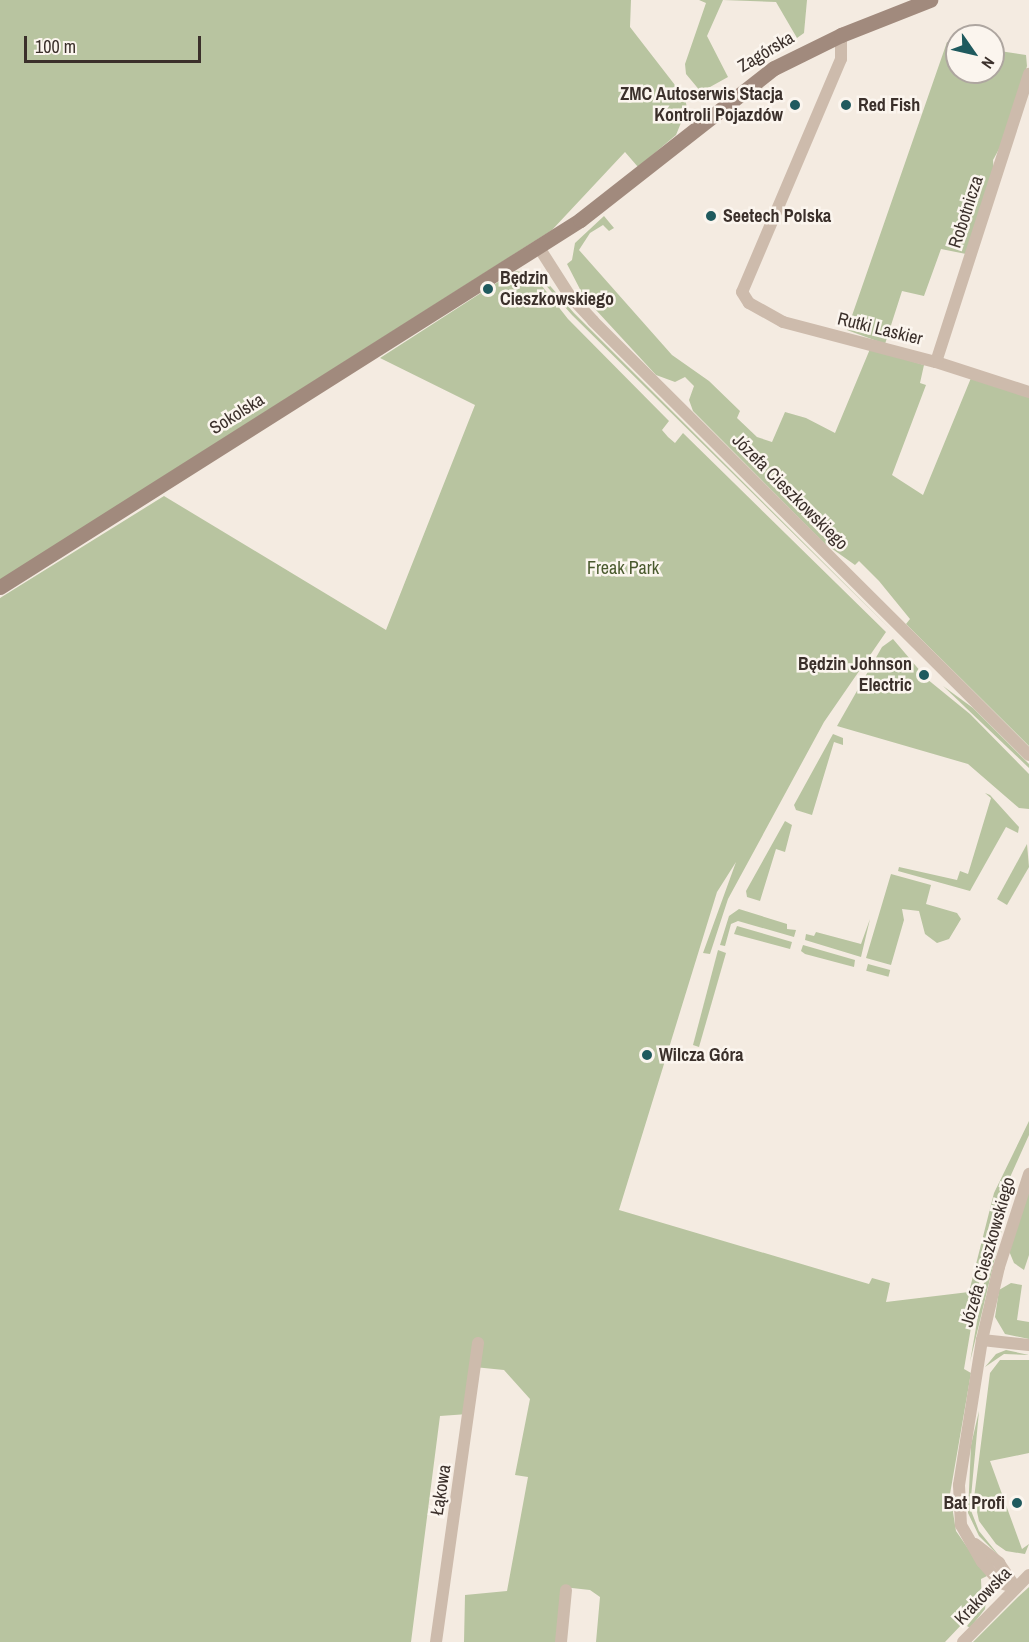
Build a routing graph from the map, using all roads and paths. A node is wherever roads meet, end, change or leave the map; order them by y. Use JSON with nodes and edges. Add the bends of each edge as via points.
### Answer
{"nodes":[{"id":1,"x":930,"y":0,"type":"edge"},
{"id":2,"x":841,"y":35,"type":"junction"},
{"id":3,"x":1029,"y":74,"type":"edge"},
{"id":4,"x":537,"y":246,"type":"junction"},
{"id":5,"x":494,"y":275,"type":"joint"},
{"id":6,"x":936,"y":362,"type":"junction"},
{"id":7,"x":1029,"y":392,"type":"edge"},
{"id":8,"x":0,"y":587,"type":"edge"},
{"id":9,"x":1029,"y":755,"type":"edge"},
{"id":10,"x":1029,"y":1174,"type":"edge"},
{"id":11,"x":982,"y":1340,"type":"junction"},
{"id":12,"x":478,"y":1343,"type":"dead end"},
{"id":13,"x":1029,"y":1345,"type":"edge"},
{"id":14,"x":1029,"y":1575,"type":"edge"},
{"id":15,"x":1016,"y":1588,"type":"junction"},
{"id":16,"x":566,"y":1590,"type":"dead end"},
{"id":17,"x":435,"y":1642,"type":"edge"},
{"id":18,"x":561,"y":1642,"type":"edge"},
{"id":19,"x":963,"y":1642,"type":"edge"}],
"edges":[{"from":1,"to":2,"type":"street","name":"Zagórska"},
{"from":2,"to":4,"type":"street","name":"Zagórska","via":[[752,81],[600,204]]},
{"from":2,"to":6,"type":"street","name":"Rutki Laskier","via":[[841,59],[742,292],[749,303],[783,322]]},
{"from":3,"to":6,"type":"street","name":"Robotnicza"},
{"from":4,"to":5,"type":"street","name":"Zagórska"},
{"from":4,"to":9,"type":"street","name":"Józefa Cieszkowskiego","via":[[570,296],[593,321]]},
{"from":5,"to":8,"type":"street","name":"Sokolska"},
{"from":6,"to":7,"type":"street","name":"Rutki Laskier"},
{"from":10,"to":11,"type":"street","name":"Józefa Cieszkowskiego","via":[[999,1267]]},
{"from":11,"to":13,"type":"street","name":"Józefa Cieszkowskiego"},
{"from":11,"to":15,"type":"street","name":"Józefa Cieszkowskiego","via":[[959,1485],[961,1525],[991,1574]]},
{"from":12,"to":17,"type":"street","name":"Łąkowa"},
{"from":14,"to":15,"type":"street","name":"Krakowska"},
{"from":15,"to":19,"type":"street","name":"Krakowska"},
{"from":16,"to":18,"type":"street"}]}
